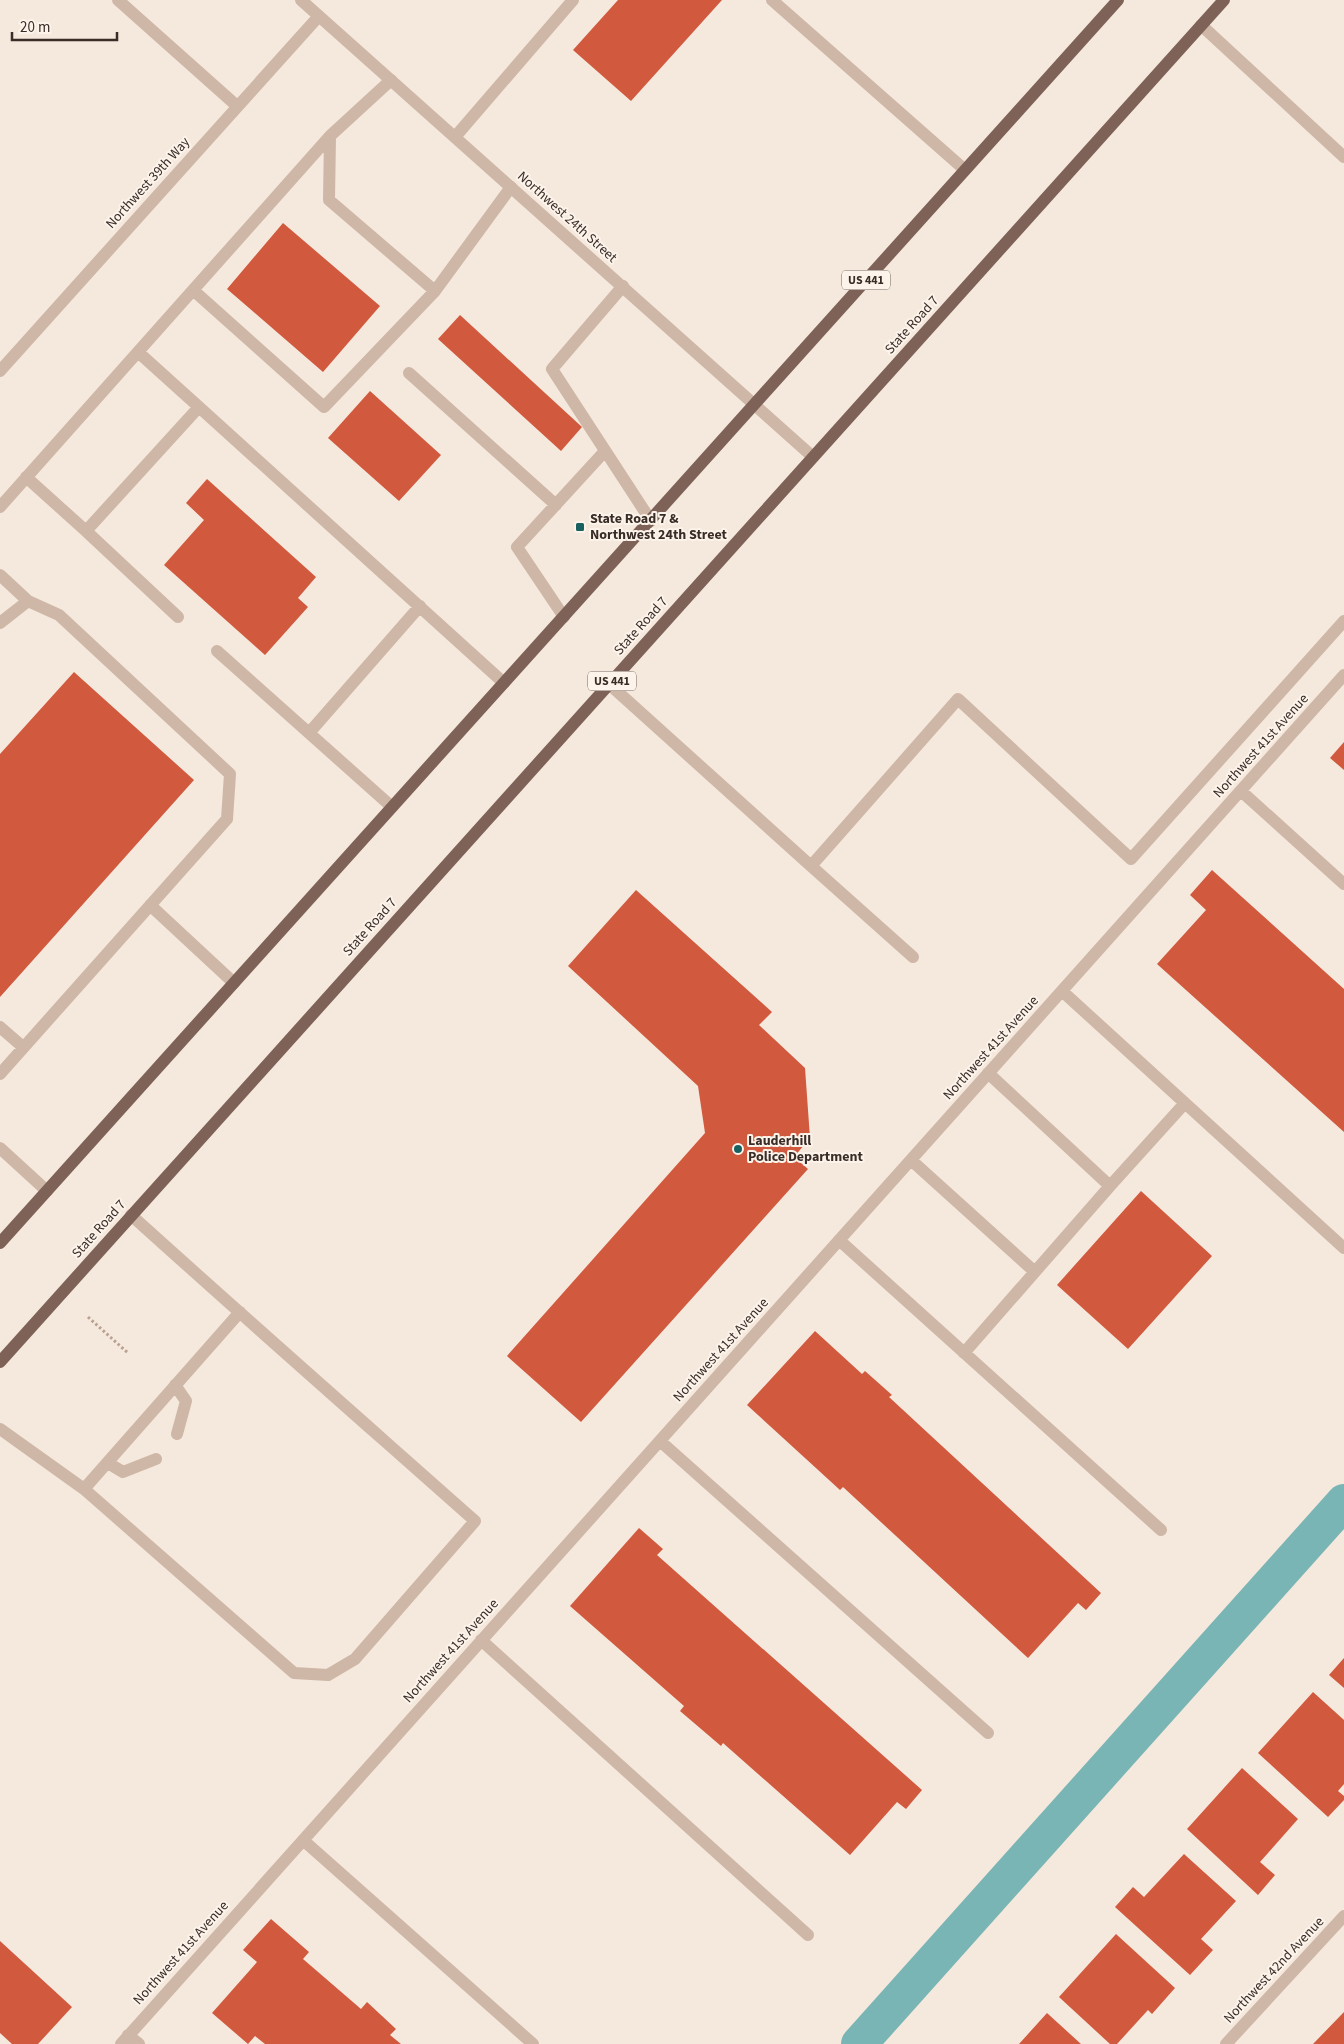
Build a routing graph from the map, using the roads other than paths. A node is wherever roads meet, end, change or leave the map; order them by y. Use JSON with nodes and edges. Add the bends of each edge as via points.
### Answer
{"nodes":[{"id":1,"x":118,"y":0,"type":"edge"},
{"id":2,"x":300,"y":0,"type":"edge"},
{"id":3,"x":573,"y":0,"type":"edge"},
{"id":4,"x":772,"y":0,"type":"edge"},
{"id":5,"x":1118,"y":0,"type":"edge"},
{"id":6,"x":1224,"y":0,"type":"edge"},
{"id":7,"x":319,"y":16,"type":"junction"},
{"id":8,"x":1201,"y":25,"type":"junction"},
{"id":9,"x":391,"y":80,"type":"junction"},
{"id":10,"x":236,"y":106,"type":"junction"},
{"id":11,"x":330,"y":136,"type":"junction"},
{"id":12,"x":455,"y":137,"type":"junction"},
{"id":13,"x":1344,"y":157,"type":"edge"},
{"id":14,"x":965,"y":170,"type":"junction"},
{"id":15,"x":511,"y":187,"type":"junction"},
{"id":16,"x":622,"y":286,"type":"junction"},
{"id":17,"x":193,"y":290,"type":"junction"},
{"id":18,"x":435,"y":291,"type":"junction"},
{"id":19,"x":138,"y":352,"type":"junction"},
{"id":20,"x":0,"y":371,"type":"edge"},
{"id":21,"x":409,"y":373,"type":"dead end"},
{"id":22,"x":755,"y":404,"type":"junction"},
{"id":23,"x":199,"y":407,"type":"junction"},
{"id":24,"x":605,"y":451,"type":"junction"},
{"id":25,"x":813,"y":457,"type":"junction"},
{"id":26,"x":26,"y":478,"type":"junction"},
{"id":27,"x":556,"y":505,"type":"junction"},
{"id":28,"x":0,"y":507,"type":"edge"},
{"id":29,"x":651,"y":521,"type":"junction"},
{"id":30,"x":86,"y":531,"type":"junction"},
{"id":31,"x":0,"y":575,"type":"edge"},
{"id":32,"x":28,"y":601,"type":"junction"},
{"id":33,"x":420,"y":606,"type":"junction"},
{"id":34,"x":178,"y":617,"type":"dead end"},
{"id":35,"x":564,"y":617,"type":"junction"},
{"id":36,"x":1344,"y":621,"type":"edge"},
{"id":37,"x":0,"y":623,"type":"edge"},
{"id":38,"x":217,"y":651,"type":"dead end"},
{"id":39,"x":1344,"y":675,"type":"edge"},
{"id":40,"x":504,"y":683,"type":"junction"},
{"id":41,"x":609,"y":684,"type":"junction"},
{"id":42,"x":309,"y":733,"type":"junction"},
{"id":43,"x":1241,"y":791,"type":"junction"},
{"id":44,"x":392,"y":807,"type":"junction"},
{"id":45,"x":811,"y":866,"type":"junction"},
{"id":46,"x":1344,"y":884,"type":"edge"},
{"id":47,"x":150,"y":905,"type":"junction"},
{"id":48,"x":913,"y":957,"type":"dead end"},
{"id":49,"x":234,"y":983,"type":"junction"},
{"id":50,"x":1062,"y":991,"type":"junction"},
{"id":51,"x":0,"y":1027,"type":"edge"},
{"id":52,"x":23,"y":1047,"type":"junction"},
{"id":53,"x":988,"y":1073,"type":"junction"},
{"id":54,"x":0,"y":1074,"type":"edge"},
{"id":55,"x":1185,"y":1103,"type":"junction"},
{"id":56,"x":0,"y":1148,"type":"edge"},
{"id":57,"x":911,"y":1160,"type":"junction"},
{"id":58,"x":1110,"y":1186,"type":"junction"},
{"id":59,"x":47,"y":1191,"type":"junction"},
{"id":60,"x":131,"y":1216,"type":"junction"},
{"id":61,"x":839,"y":1240,"type":"junction"},
{"id":62,"x":0,"y":1243,"type":"edge"},
{"id":63,"x":1344,"y":1248,"type":"edge"},
{"id":64,"x":1035,"y":1272,"type":"junction"},
{"id":65,"x":240,"y":1312,"type":"junction"},
{"id":66,"x":964,"y":1353,"type":"junction"},
{"id":67,"x":0,"y":1362,"type":"edge"},
{"id":68,"x":176,"y":1386,"type":"junction"},
{"id":69,"x":0,"y":1429,"type":"edge"},
{"id":70,"x":177,"y":1434,"type":"dead end"},
{"id":71,"x":660,"y":1441,"type":"junction"},
{"id":72,"x":156,"y":1459,"type":"dead end"},
{"id":73,"x":108,"y":1463,"type":"junction"},
{"id":74,"x":84,"y":1489,"type":"junction"},
{"id":75,"x":1161,"y":1530,"type":"dead end"},
{"id":76,"x":482,"y":1640,"type":"junction"},
{"id":77,"x":988,"y":1733,"type":"dead end"},
{"id":78,"x":303,"y":1840,"type":"junction"},
{"id":79,"x":1344,"y":1916,"type":"edge"},
{"id":80,"x":808,"y":1935,"type":"dead end"},
{"id":81,"x":125,"y":2039,"type":"edge"},
{"id":82,"x":138,"y":2044,"type":"edge"},
{"id":83,"x":533,"y":2044,"type":"edge"},
{"id":84,"x":1226,"y":2044,"type":"edge"}],
"edges":[{"from":1,"to":10,"type":"street"},
{"from":2,"to":7,"type":"street","name":"Northwest 24th Street"},
{"from":3,"to":12,"type":"street"},
{"from":4,"to":14,"type":"street"},
{"from":5,"to":14,"type":"main road","number":"US 441"},
{"from":6,"to":8,"type":"main road","name":"State Road 7","number":"US 441"},
{"from":7,"to":9,"type":"street","name":"Northwest 24th Street"},
{"from":7,"to":10,"type":"street","name":"Northwest 39th Way"},
{"from":8,"to":13,"type":"street"},
{"from":8,"to":25,"type":"main road","name":"State Road 7","number":"US 441"},
{"from":9,"to":11,"type":"street"},
{"from":9,"to":12,"type":"street","name":"Northwest 24th Street"},
{"from":10,"to":20,"type":"street","name":"Northwest 39th Way"},
{"from":11,"to":17,"type":"street"},
{"from":11,"to":18,"type":"street","via":[[329,200]]},
{"from":12,"to":15,"type":"street","name":"Northwest 24th Street"},
{"from":14,"to":22,"type":"main road","number":"US 441"},
{"from":15,"to":16,"type":"street","name":"Northwest 24th Street"},
{"from":15,"to":18,"type":"street"},
{"from":16,"to":22,"type":"street","name":"Northwest 24th Street"},
{"from":16,"to":24,"type":"street","via":[[552,369]]},
{"from":17,"to":18,"type":"street","via":[[324,408]]},
{"from":17,"to":19,"type":"street"},
{"from":19,"to":23,"type":"street"},
{"from":19,"to":26,"type":"street"},
{"from":21,"to":27,"type":"street"},
{"from":22,"to":25,"type":"street","name":"Northwest 24th Street"},
{"from":22,"to":29,"type":"main road","number":"US 441"},
{"from":23,"to":30,"type":"street"},
{"from":23,"to":33,"type":"street"},
{"from":24,"to":27,"type":"street"},
{"from":24,"to":29,"type":"street"},
{"from":25,"to":41,"type":"main road","name":"State Road 7","number":"US 441"},
{"from":26,"to":28,"type":"street"},
{"from":26,"to":30,"type":"street"},
{"from":27,"to":35,"type":"street","via":[[517,548]]},
{"from":29,"to":35,"type":"main road","number":"US 441"},
{"from":30,"to":34,"type":"street"},
{"from":31,"to":32,"type":"street"},
{"from":32,"to":37,"type":"street"},
{"from":32,"to":47,"type":"street","via":[[59,615],[230,774],[227,819]]},
{"from":33,"to":40,"type":"street"},
{"from":33,"to":42,"type":"street"},
{"from":35,"to":40,"type":"main road","number":"US 441"},
{"from":36,"to":45,"type":"street","via":[[1130,859],[958,699]]},
{"from":38,"to":42,"type":"street"},
{"from":39,"to":43,"type":"street","name":"Northwest 41st Avenue"},
{"from":40,"to":44,"type":"main road","number":"US 441"},
{"from":41,"to":45,"type":"street"},
{"from":41,"to":60,"type":"main road","name":"State Road 7","number":"US 441"},
{"from":42,"to":44,"type":"street"},
{"from":43,"to":46,"type":"street"},
{"from":43,"to":50,"type":"street","name":"Northwest 41st Avenue"},
{"from":44,"to":49,"type":"main road","number":"US 441"},
{"from":45,"to":48,"type":"street"},
{"from":47,"to":49,"type":"street"},
{"from":47,"to":52,"type":"street"},
{"from":49,"to":59,"type":"main road","number":"US 441"},
{"from":50,"to":53,"type":"street","name":"Northwest 41st Avenue"},
{"from":50,"to":55,"type":"street"},
{"from":51,"to":52,"type":"street"},
{"from":52,"to":54,"type":"street"},
{"from":53,"to":57,"type":"street","name":"Northwest 41st Avenue"},
{"from":53,"to":58,"type":"street"},
{"from":55,"to":58,"type":"street"},
{"from":55,"to":63,"type":"street"},
{"from":56,"to":59,"type":"street"},
{"from":57,"to":61,"type":"street","name":"Northwest 41st Avenue"},
{"from":57,"to":64,"type":"street"},
{"from":58,"to":64,"type":"street"},
{"from":59,"to":62,"type":"main road","number":"US 441"},
{"from":60,"to":65,"type":"street"},
{"from":60,"to":67,"type":"main road","name":"State Road 7","number":"US 441"},
{"from":61,"to":66,"type":"street"},
{"from":61,"to":71,"type":"street","name":"Northwest 41st Avenue"},
{"from":64,"to":66,"type":"street"},
{"from":65,"to":68,"type":"street"},
{"from":65,"to":74,"type":"street","via":[[475,1521],[355,1659],[328,1675],[294,1673]]},
{"from":66,"to":75,"type":"street"},
{"from":68,"to":70,"type":"street","via":[[186,1401]]},
{"from":68,"to":73,"type":"street"},
{"from":69,"to":74,"type":"street"},
{"from":71,"to":76,"type":"street","name":"Northwest 41st Avenue"},
{"from":71,"to":77,"type":"street"},
{"from":72,"to":73,"type":"street","via":[[122,1472]]},
{"from":73,"to":74,"type":"street"},
{"from":76,"to":78,"type":"street","name":"Northwest 41st Avenue"},
{"from":76,"to":80,"type":"street"},
{"from":78,"to":81,"type":"street","name":"Northwest 41st Avenue"},
{"from":78,"to":83,"type":"street"},
{"from":79,"to":84,"type":"street","name":"Northwest 42nd Avenue"},
{"from":81,"to":82,"type":"street"}]}
